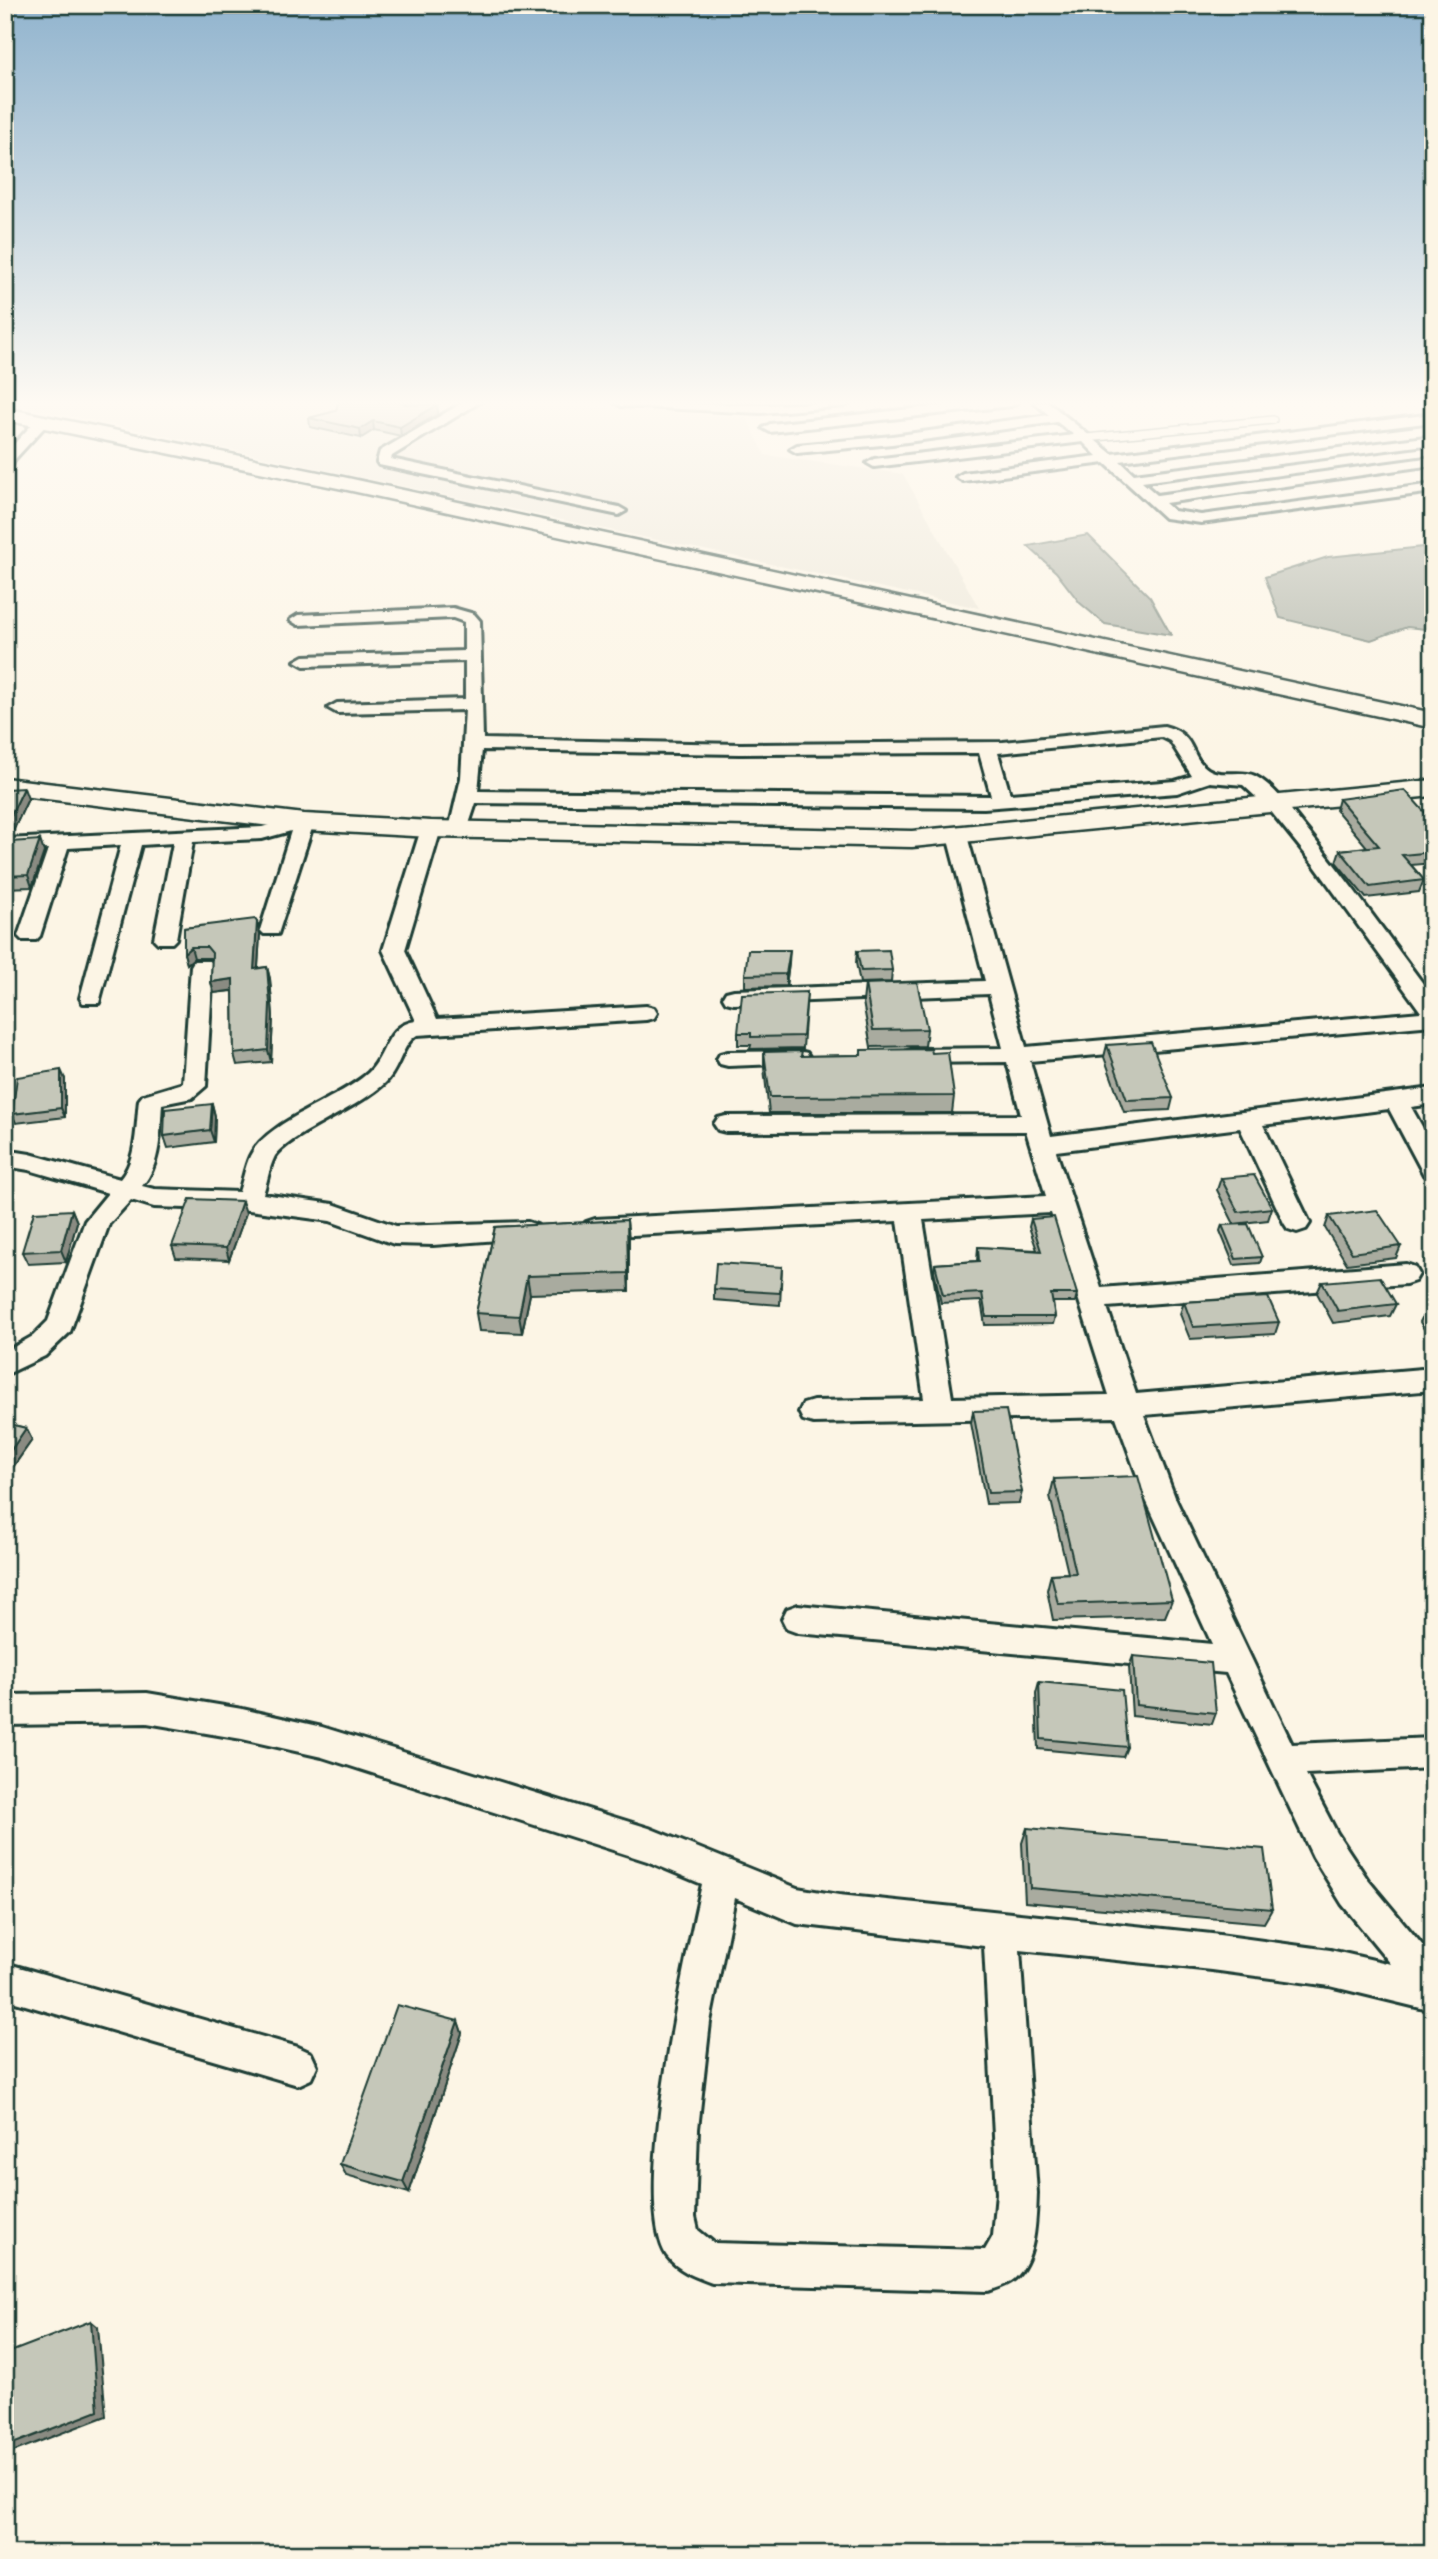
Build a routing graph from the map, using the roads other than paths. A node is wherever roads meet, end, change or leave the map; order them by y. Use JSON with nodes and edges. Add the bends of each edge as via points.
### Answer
{"nodes":[{"id":1,"x":515,"y":521,"type":"edge"},
{"id":2,"x":298,"y":620,"type":"dead end"},
{"id":3,"x":472,"y":656,"type":"junction"},
{"id":4,"x":304,"y":661,"type":"dead end"},
{"id":5,"x":473,"y":704,"type":"junction"},
{"id":6,"x":337,"y":708,"type":"dead end"},
{"id":7,"x":1433,"y":721,"type":"edge"},
{"id":8,"x":474,"y":744,"type":"junction"},
{"id":9,"x":987,"y":747,"type":"junction"},
{"id":10,"x":1208,"y":777,"type":"junction"},
{"id":11,"x":5,"y":786,"type":"edge"},
{"id":12,"x":470,"y":797,"type":"junction"},
{"id":13,"x":1428,"y":800,"type":"edge"},
{"id":14,"x":1002,"y":801,"type":"junction"},
{"id":15,"x":1276,"y":805,"type":"junction"},
{"id":16,"x":303,"y":822,"type":"junction"},
{"id":17,"x":430,"y":829,"type":"junction"},
{"id":18,"x":459,"y":829,"type":"junction"},
{"id":19,"x":957,"y":836,"type":"junction"},
{"id":20,"x":184,"y":837,"type":"junction"},
{"id":21,"x":132,"y":840,"type":"junction"},
{"id":22,"x":60,"y":843,"type":"junction"},
{"id":23,"x":5,"y":845,"type":"edge"},
{"id":24,"x":271,"y":930,"type":"dead end"},
{"id":25,"x":29,"y":936,"type":"dead end"},
{"id":26,"x":165,"y":939,"type":"dead end"},
{"id":27,"x":202,"y":966,"type":"dead end"},
{"id":28,"x":997,"y":987,"type":"junction"},
{"id":29,"x":734,"y":997,"type":"dead end"},
{"id":30,"x":91,"y":998,"type":"dead end"},
{"id":31,"x":646,"y":1013,"type":"dead end"},
{"id":32,"x":1433,"y":1015,"type":"edge"},
{"id":33,"x":429,"y":1025,"type":"junction"},
{"id":34,"x":1017,"y":1055,"type":"junction"},
{"id":35,"x":893,"y":1057,"type":"edge"},
{"id":36,"x":825,"y":1058,"type":"edge"},
{"id":37,"x":728,"y":1059,"type":"dead end"},
{"id":38,"x":1433,"y":1096,"type":"edge"},
{"id":39,"x":1396,"y":1101,"type":"junction"},
{"id":40,"x":1248,"y":1119,"type":"junction"},
{"id":41,"x":726,"y":1125,"type":"dead end"},
{"id":42,"x":1039,"y":1134,"type":"junction"},
{"id":43,"x":5,"y":1158,"type":"edge"},
{"id":44,"x":1433,"y":1169,"type":"edge"},
{"id":45,"x":126,"y":1189,"type":"junction"},
{"id":46,"x":249,"y":1201,"type":"junction"},
{"id":47,"x":1062,"y":1204,"type":"junction"},
{"id":48,"x":909,"y":1212,"type":"junction"},
{"id":49,"x":1297,"y":1223,"type":"dead end"},
{"id":50,"x":1406,"y":1274,"type":"dead end"},
{"id":51,"x":1092,"y":1298,"type":"junction"},
{"id":52,"x":5,"y":1365,"type":"edge"},
{"id":53,"x":1433,"y":1379,"type":"edge"},
{"id":54,"x":1126,"y":1406,"type":"junction"},
{"id":55,"x":940,"y":1409,"type":"junction"},
{"id":56,"x":813,"y":1412,"type":"dead end"},
{"id":57,"x":798,"y":1619,"type":"dead end"},
{"id":58,"x":1236,"y":1660,"type":"junction"},
{"id":59,"x":5,"y":1710,"type":"edge"},
{"id":60,"x":1433,"y":1753,"type":"edge"},
{"id":61,"x":1283,"y":1760,"type":"junction"},
{"id":62,"x":722,"y":1874,"type":"junction"},
{"id":63,"x":1001,"y":1928,"type":"junction"},
{"id":64,"x":5,"y":1982,"type":"edge"},
{"id":65,"x":1433,"y":1987,"type":"edge"},
{"id":66,"x":1433,"y":1993,"type":"edge"},
{"id":67,"x":298,"y":2066,"type":"dead end"}],
"edges":[{"from":1,"to":7,"type":"street"},
{"from":2,"to":3,"type":"street","via":[[461,614],[472,621]]},
{"from":3,"to":4,"type":"street"},
{"from":3,"to":5,"type":"street"},
{"from":5,"to":6,"type":"street"},
{"from":5,"to":8,"type":"street"},
{"from":8,"to":9,"type":"street"},
{"from":8,"to":12,"type":"street"},
{"from":9,"to":10,"type":"street","via":[[1164,731],[1177,737],[1199,772]]},
{"from":9,"to":14,"type":"street"},
{"from":10,"to":14,"type":"street","via":[[1177,788]]},
{"from":10,"to":15,"type":"street","via":[[1248,780]]},
{"from":11,"to":16,"type":"street"},
{"from":12,"to":14,"type":"street"},
{"from":12,"to":18,"type":"street"},
{"from":13,"to":15,"type":"street","via":[[1405,792]]},
{"from":15,"to":19,"type":"street"},
{"from":15,"to":32,"type":"street"},
{"from":16,"to":17,"type":"street"},
{"from":16,"to":20,"type":"street","via":[[262,833]]},
{"from":16,"to":24,"type":"street"},
{"from":17,"to":18,"type":"street"},
{"from":17,"to":33,"type":"street","via":[[394,950]]},
{"from":18,"to":19,"type":"street","via":[[912,839]]},
{"from":19,"to":28,"type":"street"},
{"from":20,"to":21,"type":"street"},
{"from":20,"to":26,"type":"street"},
{"from":21,"to":22,"type":"street"},
{"from":21,"to":30,"type":"street"},
{"from":22,"to":23,"type":"street"},
{"from":22,"to":25,"type":"street"},
{"from":27,"to":45,"type":"street","via":[[194,1086],[184,1093],[151,1100],[138,1175]]},
{"from":28,"to":29,"type":"street"},
{"from":28,"to":34,"type":"street"},
{"from":31,"to":33,"type":"street"},
{"from":32,"to":34,"type":"street"},
{"from":33,"to":46,"type":"street","via":[[403,1032],[387,1067],[364,1088],[276,1139],[262,1157]]},
{"from":34,"to":35,"type":"street"},
{"from":34,"to":42,"type":"street"},
{"from":36,"to":37,"type":"street"},
{"from":38,"to":39,"type":"street"},
{"from":39,"to":40,"type":"street"},
{"from":39,"to":44,"type":"street"},
{"from":40,"to":42,"type":"street"},
{"from":40,"to":49,"type":"street"},
{"from":41,"to":42,"type":"street"},
{"from":42,"to":47,"type":"street"},
{"from":43,"to":45,"type":"street"},
{"from":45,"to":46,"type":"street","via":[[166,1199]]},
{"from":45,"to":52,"type":"street","via":[[98,1221],[53,1336]]},
{"from":46,"to":48,"type":"street","via":[[333,1213],[394,1235],[433,1236]]},
{"from":47,"to":48,"type":"street"},
{"from":47,"to":51,"type":"street"},
{"from":48,"to":55,"type":"street"},
{"from":50,"to":51,"type":"street"},
{"from":51,"to":54,"type":"street"},
{"from":53,"to":54,"type":"street"},
{"from":54,"to":55,"type":"street"},
{"from":54,"to":58,"type":"street","via":[[1161,1500]]},
{"from":55,"to":56,"type":"street"},
{"from":57,"to":58,"type":"street"},
{"from":58,"to":61,"type":"street"},
{"from":59,"to":62,"type":"street","via":[[147,1708],[322,1742],[649,1845]]},
{"from":60,"to":61,"type":"street"},
{"from":61,"to":65,"type":"street","via":[[1355,1892]]},
{"from":62,"to":63,"type":"street","via":[[797,1906]]},
{"from":62,"to":63,"type":"street","via":[[691,2022],[675,2217],[681,2241],[692,2254],[712,2263],[973,2272],[992,2270],[1005,2257],[1014,2235],[1017,2193]]},
{"from":63,"to":66,"type":"street","via":[[1330,1968]]},
{"from":64,"to":67,"type":"street"}]}
